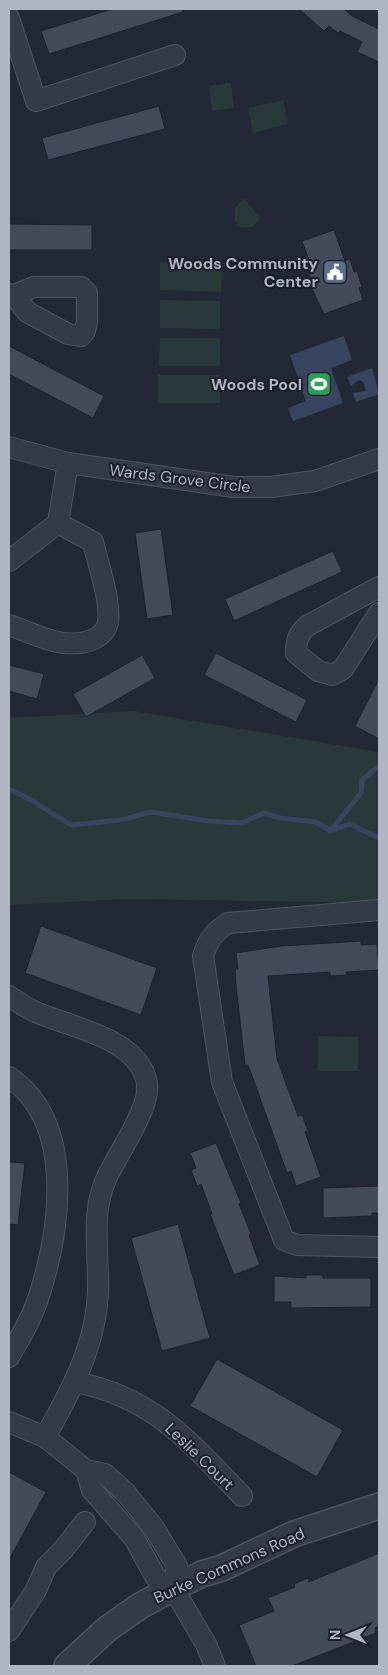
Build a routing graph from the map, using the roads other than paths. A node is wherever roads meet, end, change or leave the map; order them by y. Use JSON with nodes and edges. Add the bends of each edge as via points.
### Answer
{"nodes":[{"id":1,"x":9,"y":18,"type":"edge"},
{"id":2,"x":174,"y":55,"type":"dead end"},
{"id":3,"x":9,"y":447,"type":"edge"},
{"id":4,"x":379,"y":459,"type":"edge"},
{"id":5,"x":68,"y":464,"type":"junction"},
{"id":6,"x":58,"y":523,"type":"junction"},
{"id":7,"x":9,"y":561,"type":"edge"},
{"id":8,"x":379,"y":587,"type":"edge"},
{"id":9,"x":379,"y":613,"type":"edge"},
{"id":10,"x":9,"y":625,"type":"edge"},
{"id":11,"x":379,"y":910,"type":"edge"},
{"id":12,"x":9,"y":996,"type":"edge"},
{"id":13,"x":9,"y":1077,"type":"edge"},
{"id":14,"x":379,"y":1246,"type":"edge"},
{"id":15,"x":9,"y":1357,"type":"edge"},
{"id":16,"x":76,"y":1382,"type":"junction"},
{"id":17,"x":9,"y":1422,"type":"edge"},
{"id":18,"x":45,"y":1437,"type":"junction"},
{"id":19,"x":242,"y":1496,"type":"dead end"},
{"id":20,"x":379,"y":1506,"type":"edge"},
{"id":21,"x":85,"y":1522,"type":"dead end"},
{"id":22,"x":173,"y":1588,"type":"junction"},
{"id":23,"x":9,"y":1631,"type":"edge"},
{"id":24,"x":68,"y":1666,"type":"edge"},
{"id":25,"x":215,"y":1666,"type":"edge"}],
"edges":[{"from":1,"to":2,"type":"street","via":[[36,101]]},
{"from":3,"to":5,"type":"street","name":"Wards Grove Circle"},
{"from":4,"to":5,"type":"street","name":"Wards Grove Circle","via":[[315,481],[270,487],[204,484]]},
{"from":5,"to":6,"type":"street"},
{"from":6,"to":7,"type":"street"},
{"from":6,"to":10,"type":"street","via":[[93,542],[108,610],[108,624],[100,636],[73,644],[57,642]]},
{"from":8,"to":9,"type":"street","via":[[307,626],[299,633],[296,653],[318,671],[332,675],[343,669]]},
{"from":11,"to":14,"type":"street","via":[[228,923],[215,931],[202,956],[222,1082],[284,1240],[297,1245]]},
{"from":12,"to":16,"type":"street","via":[[37,1012],[104,1038],[127,1052],[146,1078],[143,1106],[106,1179],[98,1210],[95,1320]]},
{"from":13,"to":15,"type":"street","via":[[31,1096],[42,1113],[58,1165],[55,1220],[46,1269],[38,1300]]},
{"from":16,"to":18,"type":"street"},
{"from":16,"to":19,"type":"street","name":"Leslie Court","via":[[104,1388],[141,1404],[180,1432]]},
{"from":17,"to":18,"type":"street"},
{"from":18,"to":22,"type":"street","via":[[86,1470],[105,1474],[126,1493],[154,1528],[177,1566]]},
{"from":20,"to":22,"type":"street","name":"Burke Commons Road","via":[[294,1534]]},
{"from":21,"to":23,"type":"street","via":[[46,1567],[36,1590]]},
{"from":22,"to":24,"type":"street","name":"Burke Commons Road","via":[[107,1629]]},
{"from":22,"to":25,"type":"street","via":[[206,1644]]}]}
